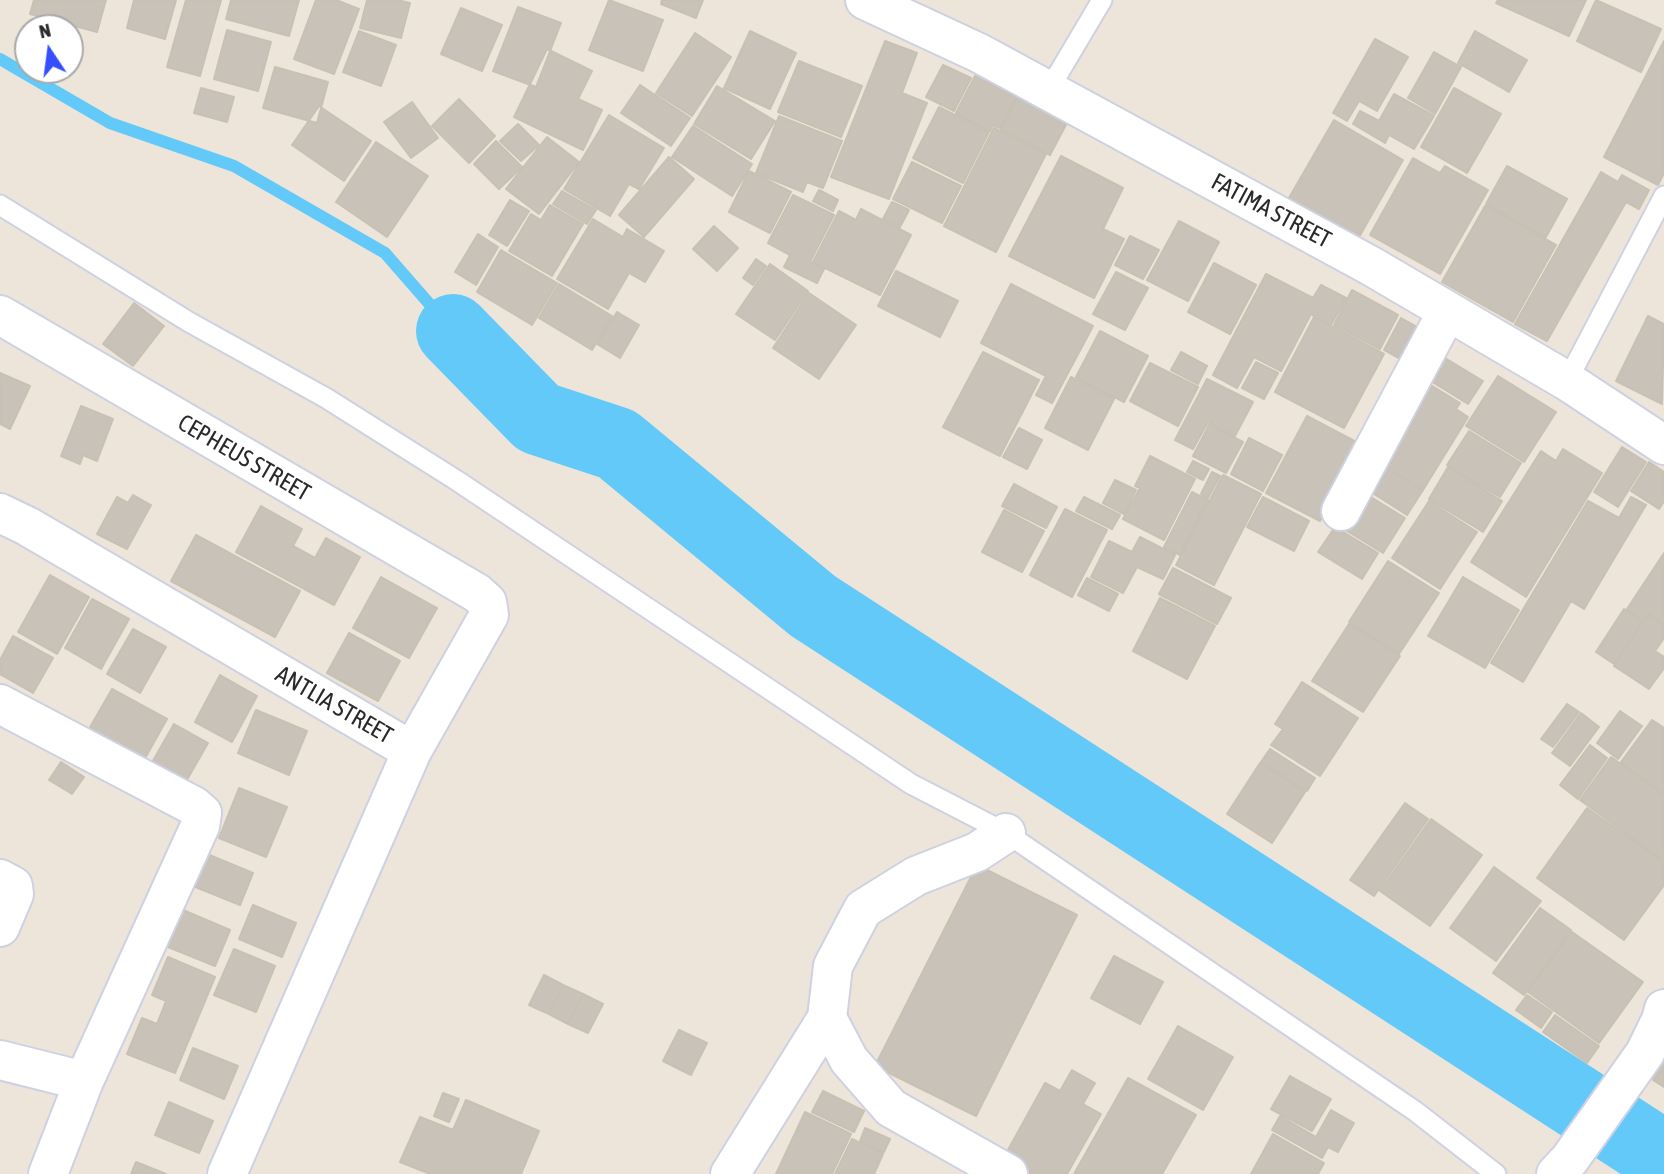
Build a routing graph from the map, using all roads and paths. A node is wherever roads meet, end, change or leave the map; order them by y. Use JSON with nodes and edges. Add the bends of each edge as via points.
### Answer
{"nodes":[{"id":1,"x":865,"y":0,"type":"edge"},
{"id":2,"x":1102,"y":0,"type":"edge"},
{"id":3,"x":1048,"y":91,"type":"junction"},
{"id":4,"x":1664,"y":195,"type":"edge"},
{"id":5,"x":0,"y":205,"type":"edge"},
{"id":6,"x":1447,"y":312,"type":"junction"},
{"id":7,"x":0,"y":315,"type":"edge"},
{"id":8,"x":1567,"y":381,"type":"junction"},
{"id":9,"x":1664,"y":445,"type":"edge"},
{"id":10,"x":1341,"y":511,"type":"dead end"},
{"id":11,"x":0,"y":513,"type":"edge"},
{"id":12,"x":0,"y":704,"type":"edge"},
{"id":13,"x":412,"y":751,"type":"junction"},
{"id":14,"x":1006,"y":833,"type":"junction"},
{"id":15,"x":0,"y":879,"type":"edge"},
{"id":16,"x":0,"y":928,"type":"edge"},
{"id":17,"x":1664,"y":1009,"type":"edge"},
{"id":18,"x":827,"y":1018,"type":"junction"},
{"id":19,"x":0,"y":1059,"type":"edge"},
{"id":20,"x":84,"y":1081,"type":"junction"},
{"id":21,"x":1563,"y":1167,"type":"edge"},
{"id":22,"x":48,"y":1174,"type":"edge"},
{"id":23,"x":227,"y":1174,"type":"edge"},
{"id":24,"x":730,"y":1174,"type":"edge"},
{"id":25,"x":1008,"y":1174,"type":"edge"},
{"id":26,"x":1496,"y":1174,"type":"edge"}],
"edges":[{"from":1,"to":3,"type":"street","name":"FATIMA STREET"},
{"from":2,"to":3,"type":"lane"},
{"from":3,"to":6,"type":"street","name":"FATIMA STREET","via":[[1371,265]]},
{"from":4,"to":8,"type":"lane"},
{"from":5,"to":14,"type":"lane","via":[[189,322],[326,398],[911,783]]},
{"from":6,"to":8,"type":"street","name":"FATIMA STREET"},
{"from":6,"to":10,"type":"street"},
{"from":7,"to":13,"type":"street","name":"CEPHEUS STREET","via":[[487,602],[489,615]]},
{"from":8,"to":9,"type":"street","name":"FATIMA STREET"},
{"from":11,"to":13,"type":"street","name":"ANTLIA STREET"},
{"from":12,"to":20,"type":"street","via":[[202,813],[201,826]]},
{"from":13,"to":23,"type":"street","name":"ANTLIA STREET"},
{"from":14,"to":18,"type":"street","via":[[976,852],[916,876],[863,909],[833,966]]},
{"from":14,"to":26,"type":"lane","via":[[1415,1111]]},
{"from":15,"to":16,"type":"street","via":[[13,886],[14,894]]},
{"from":17,"to":21,"type":"street","via":[[1645,1053]]},
{"from":18,"to":24,"type":"street"},
{"from":18,"to":25,"type":"street","via":[[849,1060],[891,1108]]},
{"from":19,"to":20,"type":"street"},
{"from":20,"to":22,"type":"street"}]}
